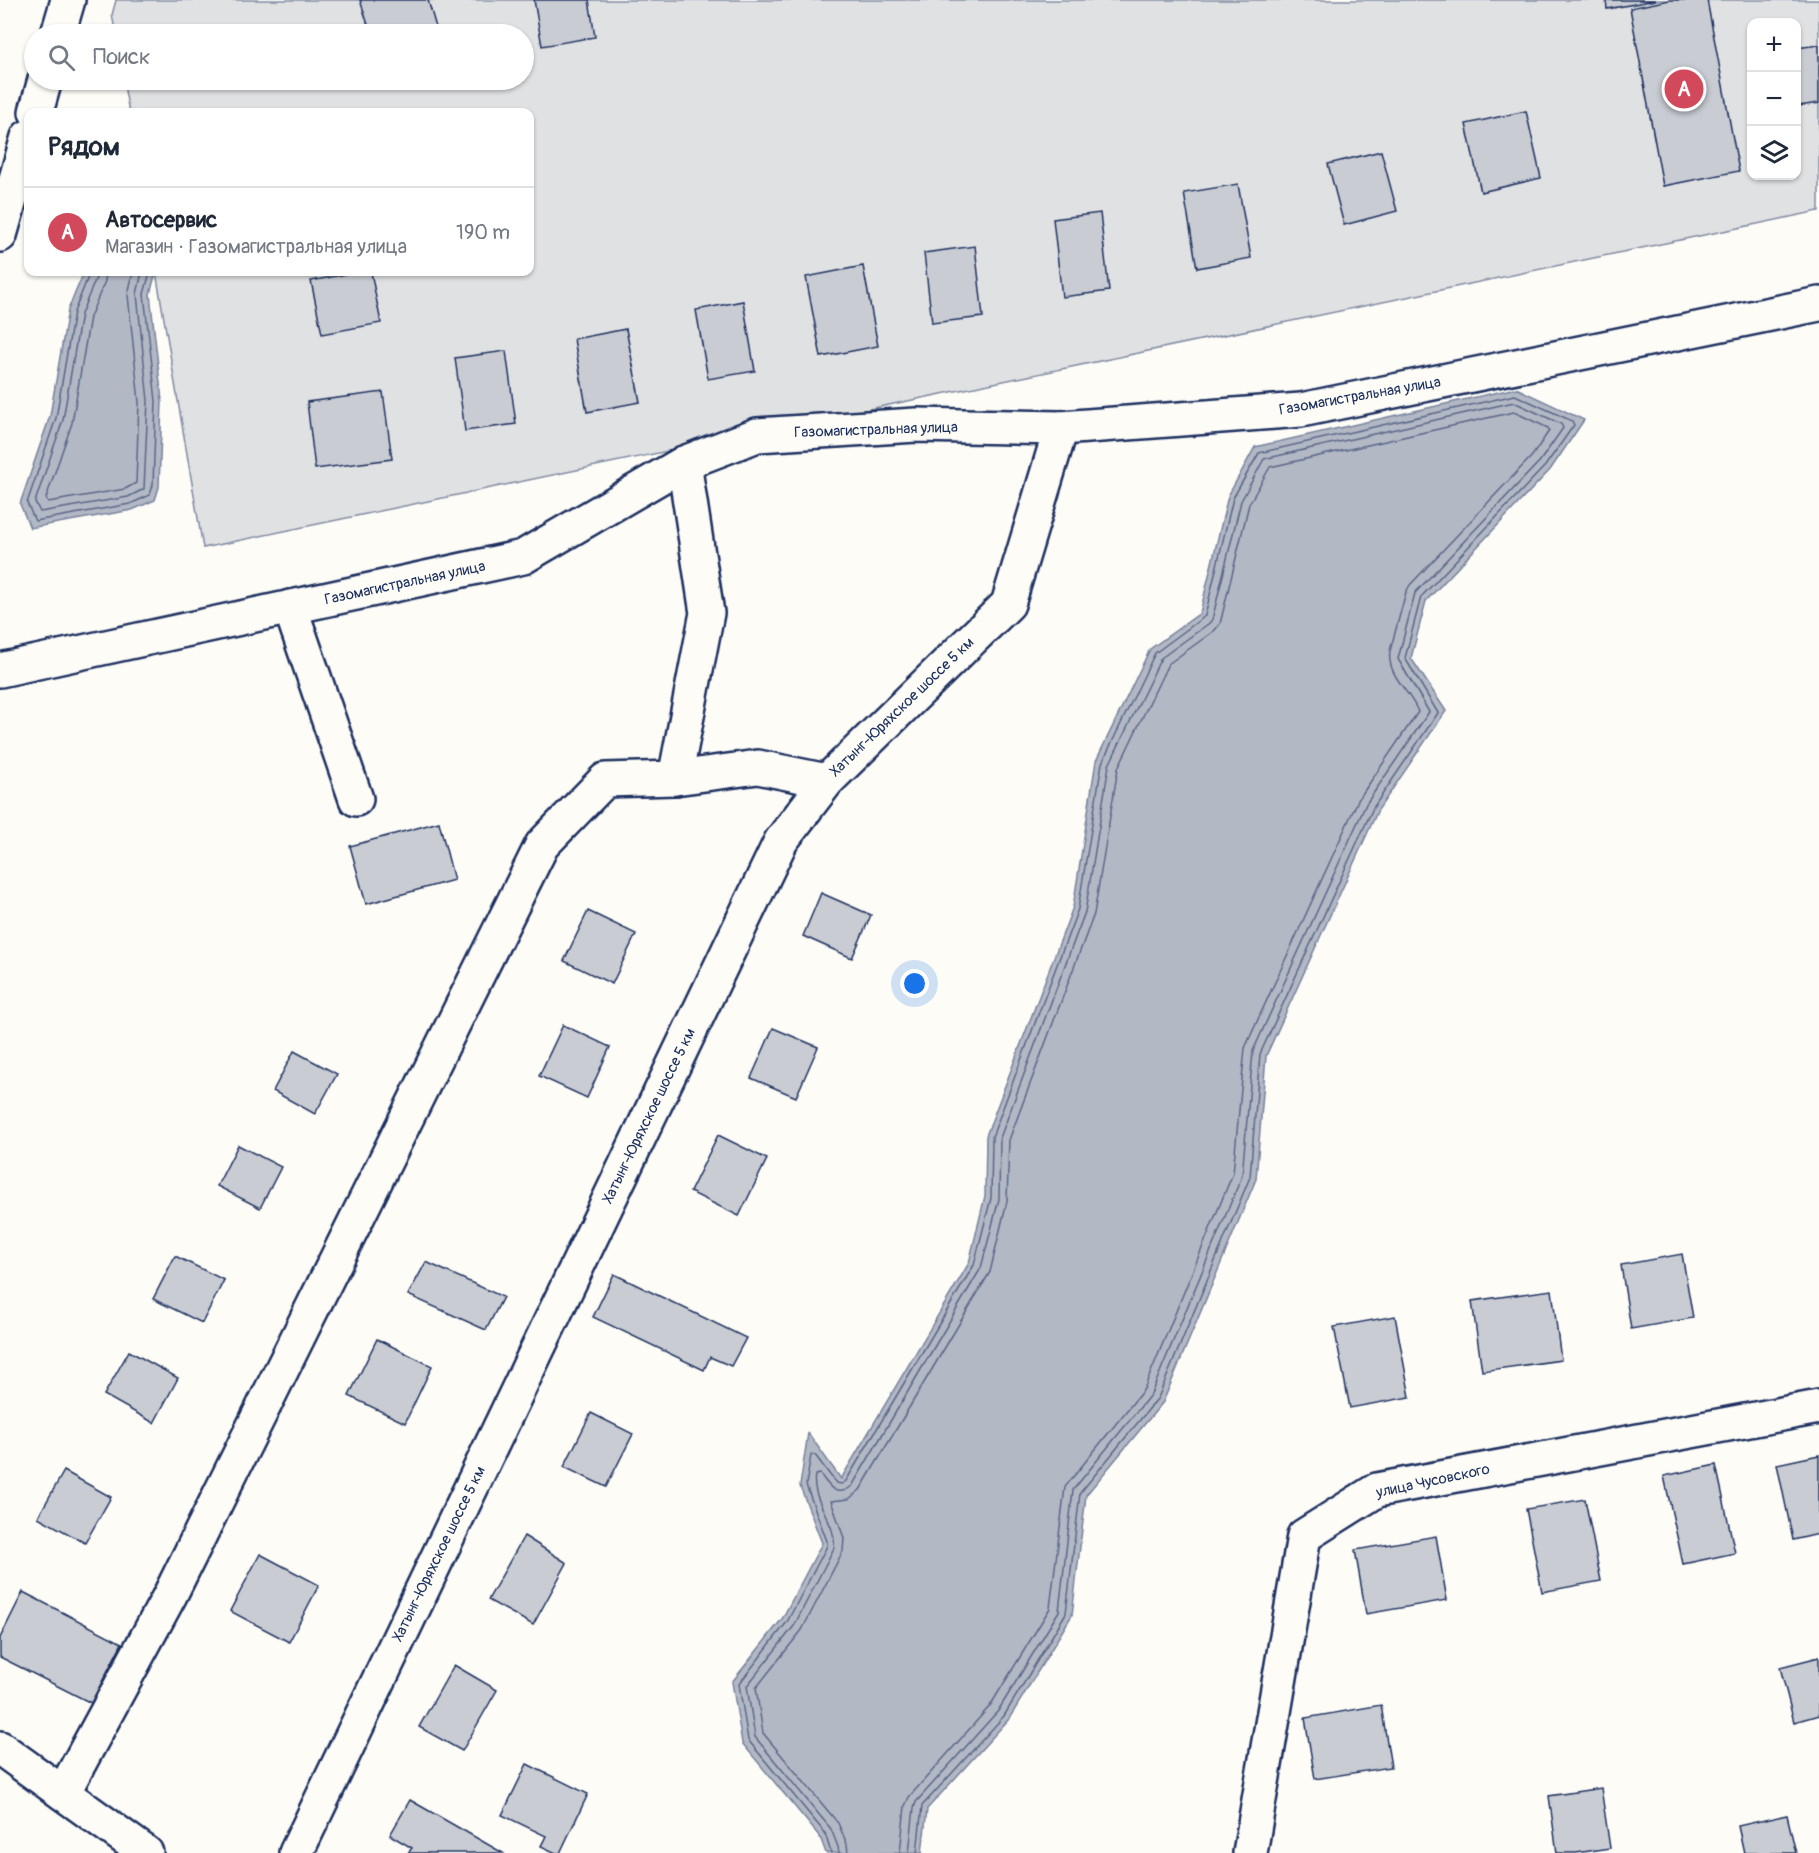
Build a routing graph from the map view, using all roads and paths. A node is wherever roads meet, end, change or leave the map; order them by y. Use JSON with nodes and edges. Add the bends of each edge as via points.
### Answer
{"nodes":[{"id":1,"x":68,"y":0,"type":"edge"},
{"id":2,"x":61,"y":24,"type":"edge"},
{"id":3,"x":42,"y":90,"type":"edge"},
{"id":4,"x":37,"y":108,"type":"edge"},
{"id":5,"x":24,"y":151,"type":"edge"},
{"id":6,"x":0,"y":235,"type":"edge"},
{"id":7,"x":1819,"y":304,"type":"edge"},
{"id":8,"x":1061,"y":428,"type":"junction"},
{"id":9,"x":684,"y":463,"type":"junction"},
{"id":10,"x":290,"y":608,"type":"junction"},
{"id":11,"x":0,"y":670,"type":"edge"},
{"id":12,"x":675,"y":778,"type":"junction"},
{"id":13,"x":827,"y":781,"type":"junction"},
{"id":14,"x":356,"y":800,"type":"dead end"},
{"id":15,"x":1819,"y":1407,"type":"edge"},
{"id":16,"x":0,"y":1749,"type":"edge"},
{"id":17,"x":63,"y":1793,"type":"junction"},
{"id":18,"x":146,"y":1853,"type":"edge"},
{"id":19,"x":296,"y":1853,"type":"edge"},
{"id":20,"x":1250,"y":1853,"type":"edge"}],
"edges":[{"from":1,"to":2,"type":"street"},
{"from":3,"to":4,"type":"street"},
{"from":5,"to":6,"type":"street"},
{"from":7,"to":8,"type":"street","name":"Газомагистральная улица","via":[[1301,410]]},
{"from":8,"to":9,"type":"street","name":"Газомагистральная улица","via":[[916,424],[758,435]]},
{"from":8,"to":13,"type":"street","name":"Хатынг-Юряхское шоссе 5 км","via":[[1008,604]]},
{"from":9,"to":10,"type":"street","name":"Газомагистральная улица","via":[[524,557]]},
{"from":9,"to":12,"type":"street","via":[[707,613]]},
{"from":10,"to":11,"type":"street","name":"Газомагистральная улица"},
{"from":10,"to":14,"type":"street"},
{"from":12,"to":13,"type":"street","via":[[758,767]]},
{"from":12,"to":17,"type":"street","via":[[605,780],[542,845],[176,1584]]},
{"from":13,"to":19,"type":"street","name":"Хатынг-Юряхское шоссе 5 км","via":[[781,841]]},
{"from":15,"to":20,"type":"street","name":"улица Чусовского","via":[[1377,1490],[1304,1536]]},
{"from":16,"to":17,"type":"street"},
{"from":17,"to":18,"type":"street"}]}
